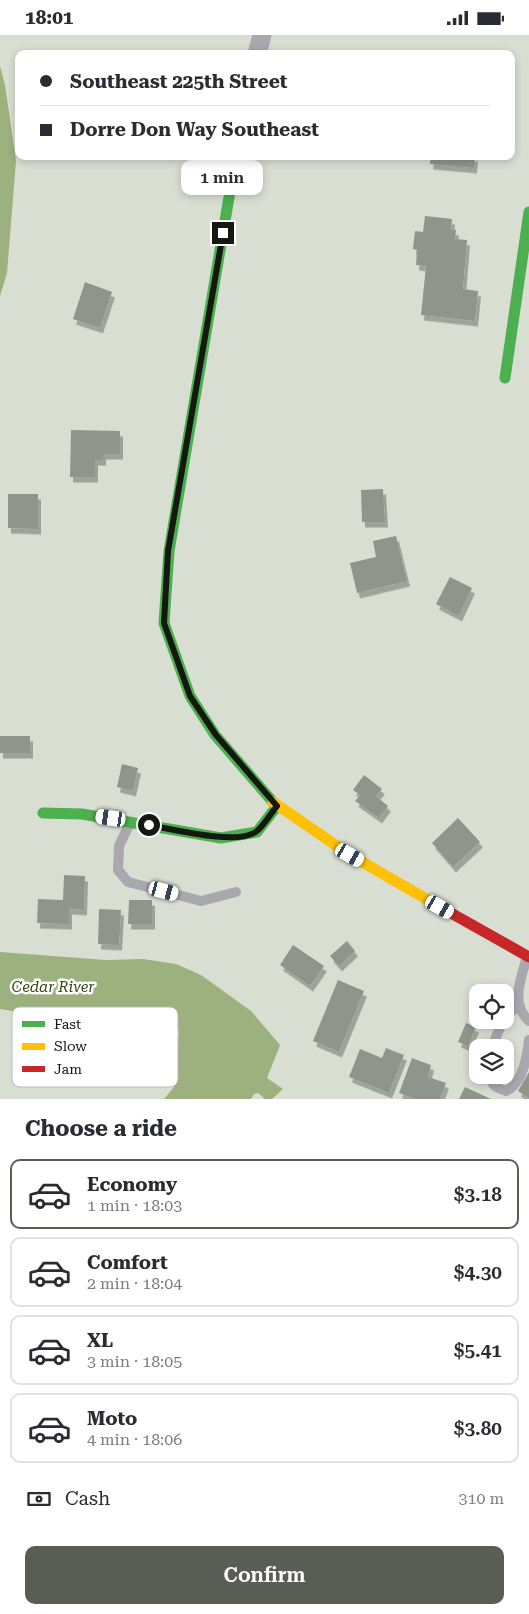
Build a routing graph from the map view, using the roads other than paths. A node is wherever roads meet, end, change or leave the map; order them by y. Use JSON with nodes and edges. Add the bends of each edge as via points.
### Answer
{"nodes":[{"id":1,"x":262,"y":35,"type":"edge"},
{"id":2,"x":258,"y":50,"type":"edge"},
{"id":3,"x":235,"y":160,"type":"edge"},
{"id":4,"x":529,"y":212,"type":"edge"},
{"id":5,"x":505,"y":378,"type":"dead end"},
{"id":6,"x":277,"y":806,"type":"junction"},
{"id":7,"x":43,"y":813,"type":"dead end"},
{"id":8,"x":131,"y":822,"type":"junction"},
{"id":9,"x":236,"y":892,"type":"dead end"},
{"id":10,"x":528,"y":956,"type":"edge"},
{"id":11,"x":519,"y":1005,"type":"junction"},
{"id":12,"x":514,"y":1009,"type":"edge"},
{"id":13,"x":529,"y":1021,"type":"edge"},
{"id":14,"x":529,"y":1040,"type":"edge"},
{"id":15,"x":493,"y":1084,"type":"edge"}],
"edges":[{"from":1,"to":2,"type":"street"},
{"from":3,"to":6,"type":"street","via":[[168,551],[164,623],[190,696],[216,735]]},
{"from":4,"to":5,"type":"street"},
{"from":6,"to":8,"type":"street","via":[[257,832],[222,838]]},
{"from":6,"to":10,"type":"street","via":[[350,855]]},
{"from":7,"to":8,"type":"street","via":[[82,814]]},
{"from":8,"to":9,"type":"lane","via":[[119,846],[118,870],[128,882],[201,901]]},
{"from":10,"to":11,"type":"lane","via":[[518,991]]},
{"from":11,"to":12,"type":"lane"},
{"from":11,"to":13,"type":"lane","via":[[520,1012]]},
{"from":14,"to":15,"type":"lane","via":[[518,1081],[512,1089],[506,1091]]}]}
